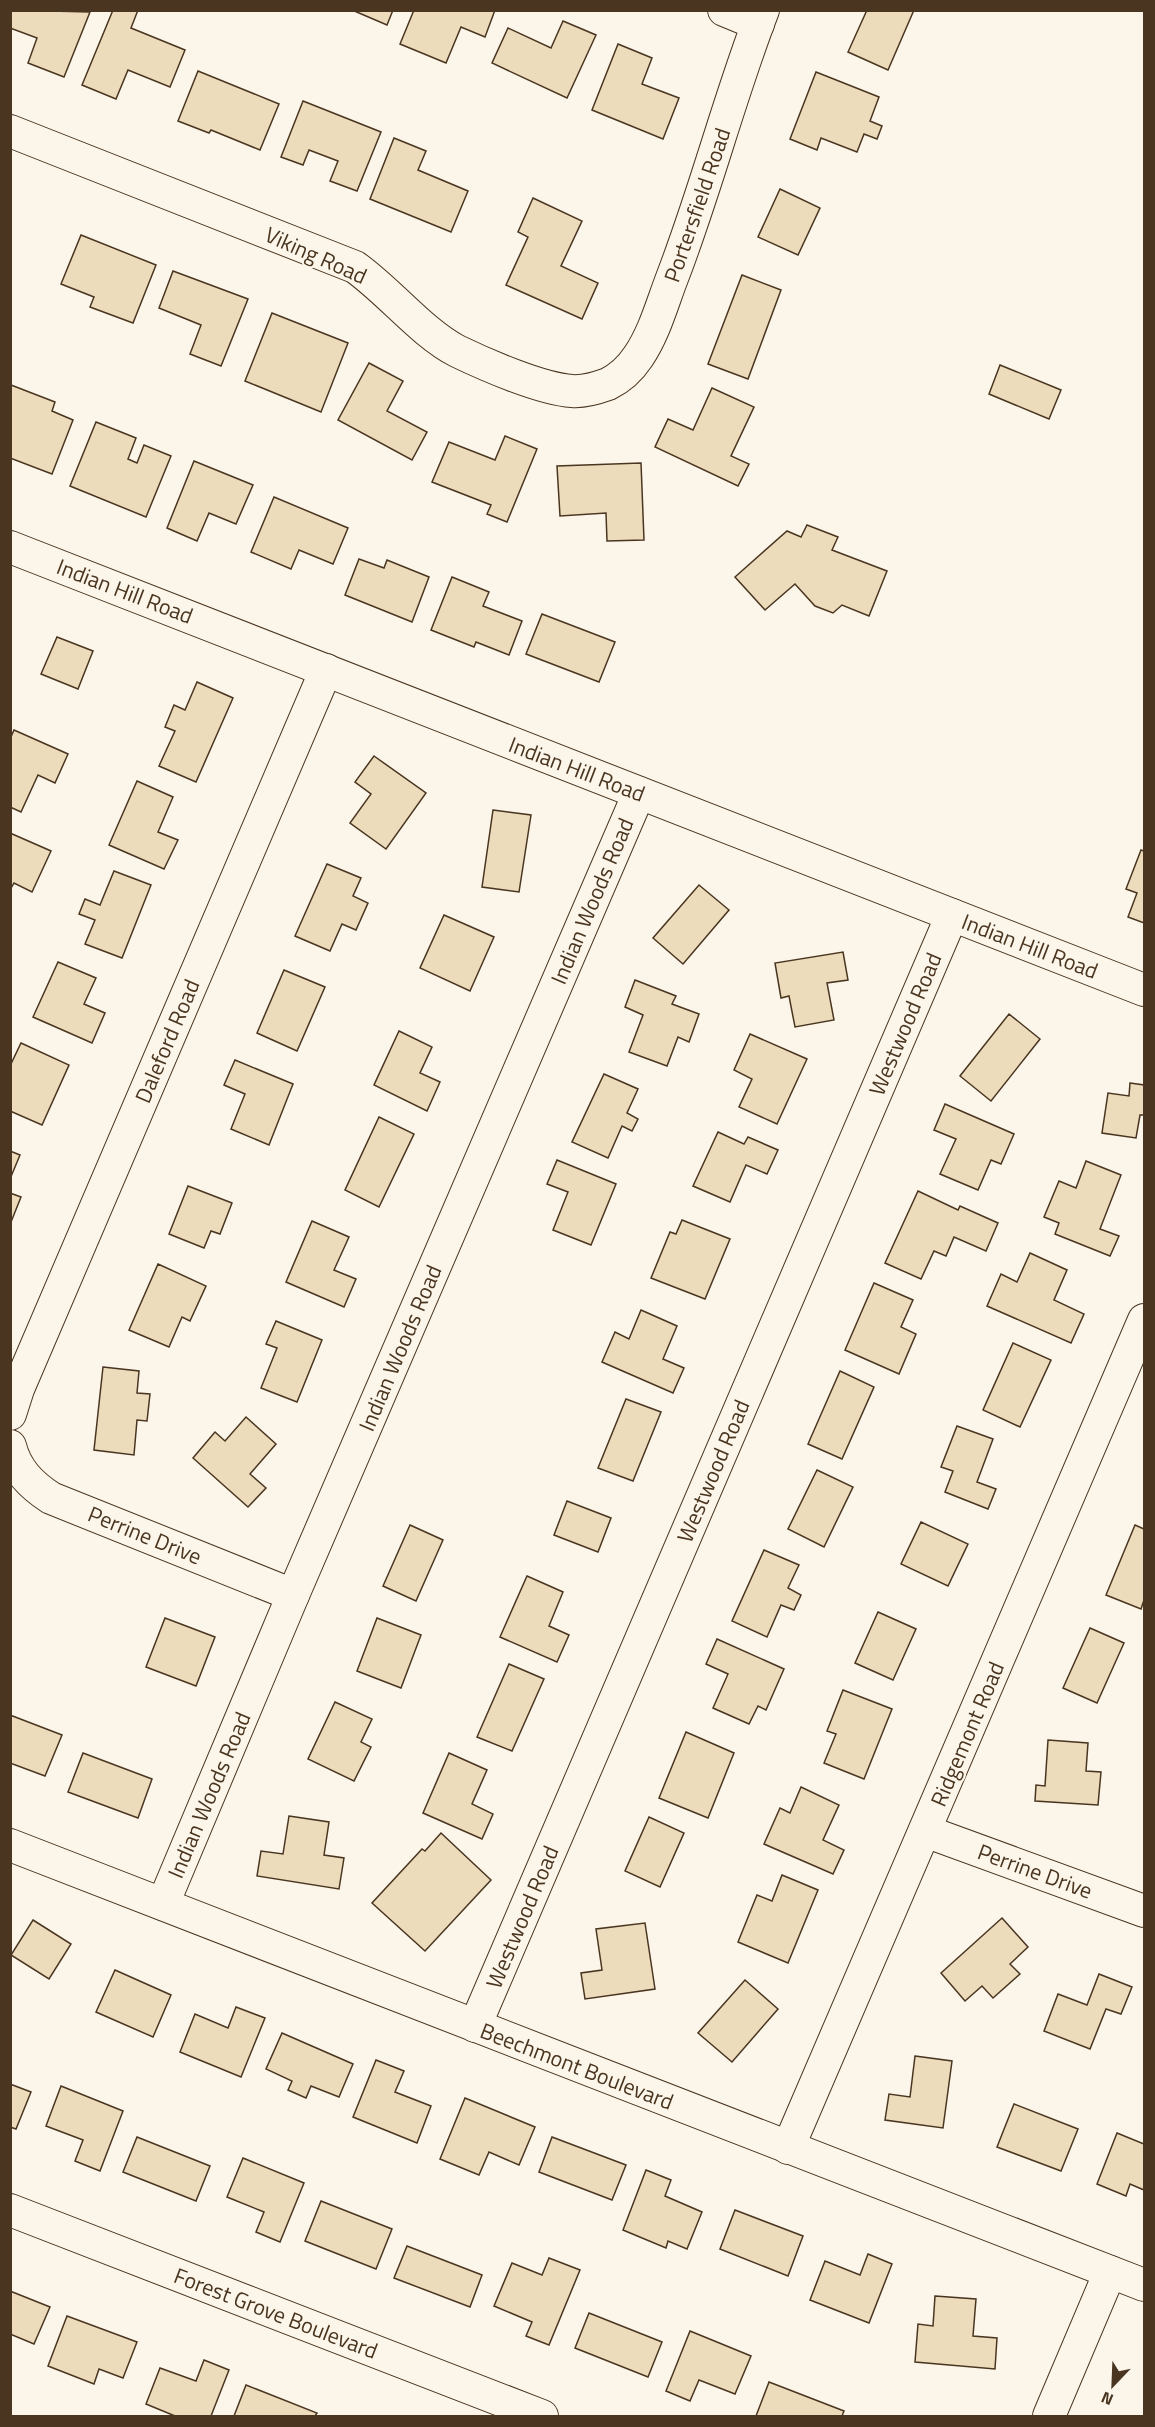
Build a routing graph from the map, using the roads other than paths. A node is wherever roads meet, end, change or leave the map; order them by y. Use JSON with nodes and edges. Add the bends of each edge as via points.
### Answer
{"nodes":[{"id":1,"x":724,"y":10,"type":"edge"},
{"id":2,"x":760,"y":17,"type":"edge"},
{"id":3,"x":10,"y":131,"type":"edge"},
{"id":4,"x":607,"y":384,"type":"joint"},
{"id":5,"x":12,"y":550,"type":"edge"},
{"id":6,"x":326,"y":669,"type":"junction"},
{"id":7,"x":639,"y":793,"type":"junction"},
{"id":8,"x":952,"y":915,"type":"junction"},
{"id":9,"x":1144,"y":990,"type":"edge"},
{"id":10,"x":1144,"y":1320,"type":"edge"},
{"id":11,"x":10,"y":1414,"type":"edge"},
{"id":12,"x":11,"y":1450,"type":"edge"},
{"id":13,"x":293,"y":1595,"type":"junction"},
{"id":14,"x":925,"y":1831,"type":"junction"},
{"id":15,"x":10,"y":1845,"type":"edge"},
{"id":16,"x":163,"y":1904,"type":"junction"},
{"id":17,"x":1144,"y":1911,"type":"edge"},
{"id":18,"x":476,"y":2026,"type":"junction"},
{"id":19,"x":788,"y":2148,"type":"junction"},
{"id":20,"x":10,"y":2210,"type":"edge"},
{"id":21,"x":1110,"y":2272,"type":"junction"},
{"id":22,"x":1144,"y":2285,"type":"edge"},
{"id":23,"x":542,"y":2416,"type":"edge"},
{"id":24,"x":1049,"y":2416,"type":"edge"}],
"edges":[{"from":1,"to":2,"type":"street"},
{"from":2,"to":4,"type":"street","name":"Portersfield Road","via":[[684,248],[650,334],[622,377]]},
{"from":3,"to":4,"type":"street","name":"Viking Road","via":[[355,267],[456,350],[555,389],[574,392]]},
{"from":5,"to":6,"type":"street","name":"Indian Hill Road"},
{"from":6,"to":7,"type":"street","name":"Indian Hill Road"},
{"from":6,"to":11,"type":"street","name":"Daleford Road"},
{"from":7,"to":8,"type":"street","name":"Indian Hill Road"},
{"from":7,"to":13,"type":"street","name":"Indian Woods Road"},
{"from":8,"to":9,"type":"street","name":"Indian Hill Road"},
{"from":8,"to":18,"type":"street","name":"Westwood Road"},
{"from":10,"to":14,"type":"street","name":"Ridgemont Road"},
{"from":12,"to":13,"type":"street","name":"Perrine Drive","via":[[28,1480],[51,1498]]},
{"from":13,"to":16,"type":"street","name":"Indian Woods Road"},
{"from":14,"to":17,"type":"street","name":"Perrine Drive"},
{"from":14,"to":19,"type":"street","name":"Ridgemont Road"},
{"from":15,"to":16,"type":"street","name":"Beechmont Boulevard"},
{"from":16,"to":18,"type":"street","name":"Beechmont Boulevard"},
{"from":18,"to":19,"type":"street","name":"Beechmont Boulevard"},
{"from":19,"to":21,"type":"street","name":"Beechmont Boulevard"},
{"from":20,"to":23,"type":"street","name":"Forest Grove Boulevard"},
{"from":21,"to":22,"type":"street","name":"Beechmont Boulevard"},
{"from":21,"to":24,"type":"street"}]}
